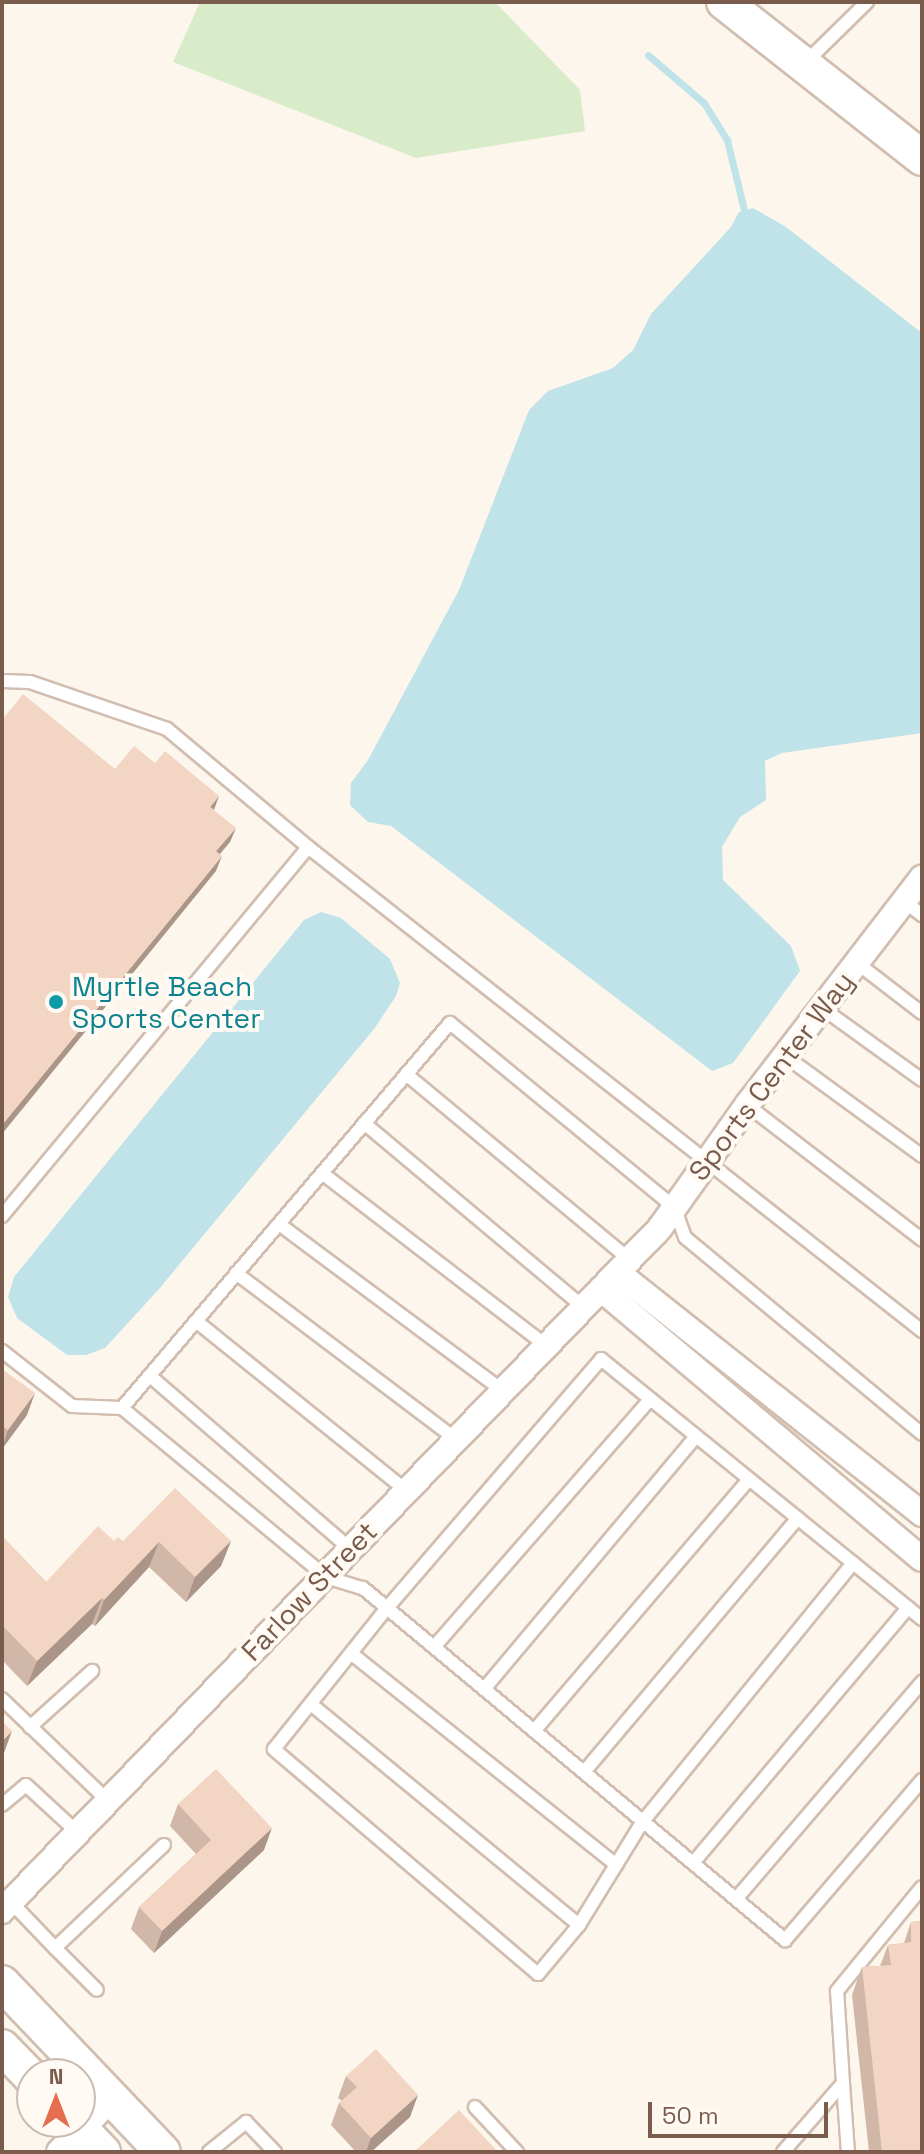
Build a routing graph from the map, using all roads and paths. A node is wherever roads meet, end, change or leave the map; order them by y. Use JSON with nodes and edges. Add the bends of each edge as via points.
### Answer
{"nodes":[{"id":1,"x":724,"y":2,"type":"edge"},
{"id":2,"x":867,"y":2,"type":"edge"},
{"id":3,"x":804,"y":65,"type":"junction"},
{"id":4,"x":922,"y":158,"type":"edge"},
{"id":5,"x":2,"y":681,"type":"edge"},
{"id":6,"x":308,"y":847,"type":"junction"},
{"id":7,"x":922,"y":878,"type":"edge"},
{"id":8,"x":913,"y":908,"type":"edge"},
{"id":9,"x":857,"y":963,"type":"junction"},
{"id":10,"x":822,"y":1008,"type":"junction"},
{"id":11,"x":922,"y":1013,"type":"edge"},
{"id":12,"x":785,"y":1056,"type":"junction"},
{"id":13,"x":406,"y":1074,"type":"junction"},
{"id":14,"x":922,"y":1080,"type":"edge"},
{"id":15,"x":747,"y":1105,"type":"junction"},
{"id":16,"x":364,"y":1123,"type":"junction"},
{"id":17,"x":922,"y":1156,"type":"edge"},
{"id":18,"x":706,"y":1162,"type":"junction"},
{"id":19,"x":322,"y":1173,"type":"junction"},
{"id":20,"x":674,"y":1207,"type":"junction"},
{"id":21,"x":2,"y":1216,"type":"edge"},
{"id":22,"x":279,"y":1224,"type":"junction"},
{"id":23,"x":922,"y":1240,"type":"edge"},
{"id":24,"x":236,"y":1273,"type":"junction"},
{"id":25,"x":616,"y":1274,"type":"junction"},
{"id":26,"x":582,"y":1306,"type":"junction"},
{"id":27,"x":196,"y":1321,"type":"junction"},
{"id":28,"x":922,"y":1331,"type":"edge"},
{"id":29,"x":545,"y":1345,"type":"junction"},
{"id":30,"x":2,"y":1351,"type":"edge"},
{"id":31,"x":150,"y":1376,"type":"junction"},
{"id":32,"x":502,"y":1390,"type":"junction"},
{"id":33,"x":650,"y":1399,"type":"junction"},
{"id":34,"x":122,"y":1408,"type":"junction"},
{"id":35,"x":922,"y":1434,"type":"edge"},
{"id":36,"x":696,"y":1436,"type":"junction"},
{"id":37,"x":457,"y":1440,"type":"junction"},
{"id":38,"x":749,"y":1479,"type":"junction"},
{"id":39,"x":407,"y":1491,"type":"junction"},
{"id":40,"x":922,"y":1514,"type":"edge"},
{"id":41,"x":798,"y":1518,"type":"junction"},
{"id":42,"x":349,"y":1548,"type":"junction"},
{"id":43,"x":922,"y":1559,"type":"edge"},
{"id":44,"x":853,"y":1563,"type":"junction"},
{"id":45,"x":326,"y":1577,"type":"junction"},
{"id":46,"x":387,"y":1608,"type":"junction"},
{"id":47,"x":908,"y":1608,"type":"junction"},
{"id":48,"x":922,"y":1619,"type":"edge"},
{"id":49,"x":434,"y":1647,"type":"junction"},
{"id":50,"x":352,"y":1654,"type":"junction"},
{"id":51,"x":92,"y":1671,"type":"dead end"},
{"id":52,"x":922,"y":1682,"type":"edge"},
{"id":53,"x":484,"y":1689,"type":"junction"},
{"id":54,"x":2,"y":1699,"type":"edge"},
{"id":55,"x":312,"y":1705,"type":"junction"},
{"id":56,"x":30,"y":1727,"type":"junction"},
{"id":57,"x":534,"y":1731,"type":"junction"},
{"id":58,"x":584,"y":1772,"type":"junction"},
{"id":59,"x":922,"y":1780,"type":"edge"},
{"id":60,"x":108,"y":1801,"type":"junction"},
{"id":61,"x":2,"y":1805,"type":"edge"},
{"id":62,"x":643,"y":1821,"type":"junction"},
{"id":63,"x":78,"y":1833,"type":"junction"},
{"id":64,"x":164,"y":1845,"type":"dead end"},
{"id":65,"x":693,"y":1863,"type":"junction"},
{"id":66,"x":616,"y":1865,"type":"junction"},
{"id":67,"x":922,"y":1887,"type":"edge"},
{"id":68,"x":736,"y":1899,"type":"junction"},
{"id":69,"x":6,"y":1907,"type":"edge"},
{"id":70,"x":579,"y":1925,"type":"junction"},
{"id":71,"x":55,"y":1948,"type":"junction"},
{"id":72,"x":2,"y":1983,"type":"edge"},
{"id":73,"x":97,"y":1990,"type":"dead end"},
{"id":74,"x":2,"y":2047,"type":"edge"},
{"id":75,"x":16,"y":2061,"type":"edge"},
{"id":76,"x":843,"y":2083,"type":"junction"},
{"id":77,"x":112,"y":2098,"type":"junction"},
{"id":78,"x":475,"y":2107,"type":"dead end"},
{"id":79,"x":96,"y":2117,"type":"edge"},
{"id":80,"x":163,"y":2152,"type":"edge"},
{"id":81,"x":209,"y":2152,"type":"edge"},
{"id":82,"x":275,"y":2152,"type":"edge"},
{"id":83,"x":517,"y":2152,"type":"edge"},
{"id":84,"x":783,"y":2152,"type":"edge"},
{"id":85,"x":848,"y":2152,"type":"edge"}],
"edges":[{"from":1,"to":3,"type":"main road"},
{"from":2,"to":3,"type":"lane"},
{"from":3,"to":4,"type":"main road"},
{"from":5,"to":6,"type":"lane","via":[[30,682],[167,729]]},
{"from":6,"to":18,"type":"lane"},
{"from":6,"to":21,"type":"lane"},
{"from":7,"to":8,"type":"street","name":"Sports Center Way"},
{"from":8,"to":9,"type":"street","name":"Sports Center Way"},
{"from":9,"to":10,"type":"street","name":"Sports Center Way"},
{"from":9,"to":11,"type":"lane"},
{"from":10,"to":12,"type":"street","name":"Sports Center Way"},
{"from":10,"to":14,"type":"lane"},
{"from":12,"to":15,"type":"street","name":"Sports Center Way"},
{"from":12,"to":17,"type":"lane"},
{"from":13,"to":16,"type":"lane"},
{"from":13,"to":20,"type":"lane","via":[[450,1023]]},
{"from":13,"to":25,"type":"lane"},
{"from":15,"to":18,"type":"street","name":"Sports Center Way"},
{"from":15,"to":23,"type":"lane"},
{"from":16,"to":19,"type":"lane"},
{"from":16,"to":26,"type":"lane"},
{"from":18,"to":20,"type":"street","name":"Sports Center Way"},
{"from":18,"to":28,"type":"lane"},
{"from":19,"to":22,"type":"lane"},
{"from":19,"to":29,"type":"lane"},
{"from":20,"to":25,"type":"street","name":"Sports Center Way"},
{"from":20,"to":35,"type":"lane","via":[[685,1237]]},
{"from":22,"to":24,"type":"lane"},
{"from":22,"to":32,"type":"lane"},
{"from":24,"to":27,"type":"lane"},
{"from":24,"to":37,"type":"lane"},
{"from":25,"to":26,"type":"street","name":"Farlow Street"},
{"from":25,"to":40,"type":"street"},
{"from":25,"to":43,"type":"street"},
{"from":26,"to":29,"type":"street","name":"Farlow Street"},
{"from":27,"to":31,"type":"lane"},
{"from":27,"to":39,"type":"lane"},
{"from":29,"to":32,"type":"street","name":"Farlow Street"},
{"from":30,"to":34,"type":"lane","via":[[72,1406]]},
{"from":31,"to":34,"type":"lane"},
{"from":31,"to":42,"type":"lane"},
{"from":32,"to":37,"type":"street","name":"Farlow Street"},
{"from":33,"to":36,"type":"lane"},
{"from":33,"to":46,"type":"lane","via":[[601,1359]]},
{"from":33,"to":49,"type":"lane"},
{"from":34,"to":45,"type":"lane"},
{"from":36,"to":38,"type":"lane"},
{"from":36,"to":53,"type":"lane"},
{"from":37,"to":39,"type":"street","name":"Farlow Street"},
{"from":38,"to":41,"type":"lane"},
{"from":38,"to":57,"type":"lane"},
{"from":39,"to":42,"type":"street","name":"Farlow Street"},
{"from":41,"to":44,"type":"lane"},
{"from":41,"to":58,"type":"lane"},
{"from":42,"to":45,"type":"street","name":"Farlow Street"},
{"from":44,"to":47,"type":"lane"},
{"from":44,"to":62,"type":"lane"},
{"from":45,"to":46,"type":"lane","via":[[363,1588]]},
{"from":45,"to":60,"type":"street","name":"Farlow Street"},
{"from":46,"to":49,"type":"lane"},
{"from":46,"to":50,"type":"lane"},
{"from":47,"to":48,"type":"lane"},
{"from":47,"to":65,"type":"lane"},
{"from":49,"to":53,"type":"lane"},
{"from":50,"to":55,"type":"lane"},
{"from":50,"to":66,"type":"lane"},
{"from":51,"to":56,"type":"lane"},
{"from":52,"to":68,"type":"lane"},
{"from":53,"to":57,"type":"lane"},
{"from":54,"to":56,"type":"lane"},
{"from":55,"to":70,"type":"lane"},
{"from":55,"to":70,"type":"lane","via":[[274,1749],[538,1974]]},
{"from":56,"to":60,"type":"lane"},
{"from":57,"to":58,"type":"lane"},
{"from":58,"to":62,"type":"lane"},
{"from":59,"to":68,"type":"lane","via":[[785,1940]]},
{"from":60,"to":63,"type":"street","name":"Farlow Street"},
{"from":61,"to":63,"type":"lane","via":[[26,1785]]},
{"from":62,"to":65,"type":"lane"},
{"from":62,"to":66,"type":"lane"},
{"from":63,"to":69,"type":"street","name":"Farlow Street"},
{"from":64,"to":71,"type":"lane"},
{"from":65,"to":68,"type":"lane"},
{"from":66,"to":70,"type":"lane"},
{"from":67,"to":76,"type":"lane","via":[[837,1991]]},
{"from":69,"to":71,"type":"lane"},
{"from":71,"to":73,"type":"lane"},
{"from":72,"to":77,"type":"main road"},
{"from":74,"to":75,"type":"main road"},
{"from":76,"to":84,"type":"lane"},
{"from":76,"to":85,"type":"lane"},
{"from":77,"to":79,"type":"street"},
{"from":77,"to":80,"type":"main road"},
{"from":78,"to":83,"type":"lane"},
{"from":81,"to":82,"type":"lane","via":[[246,2122]]}]}
